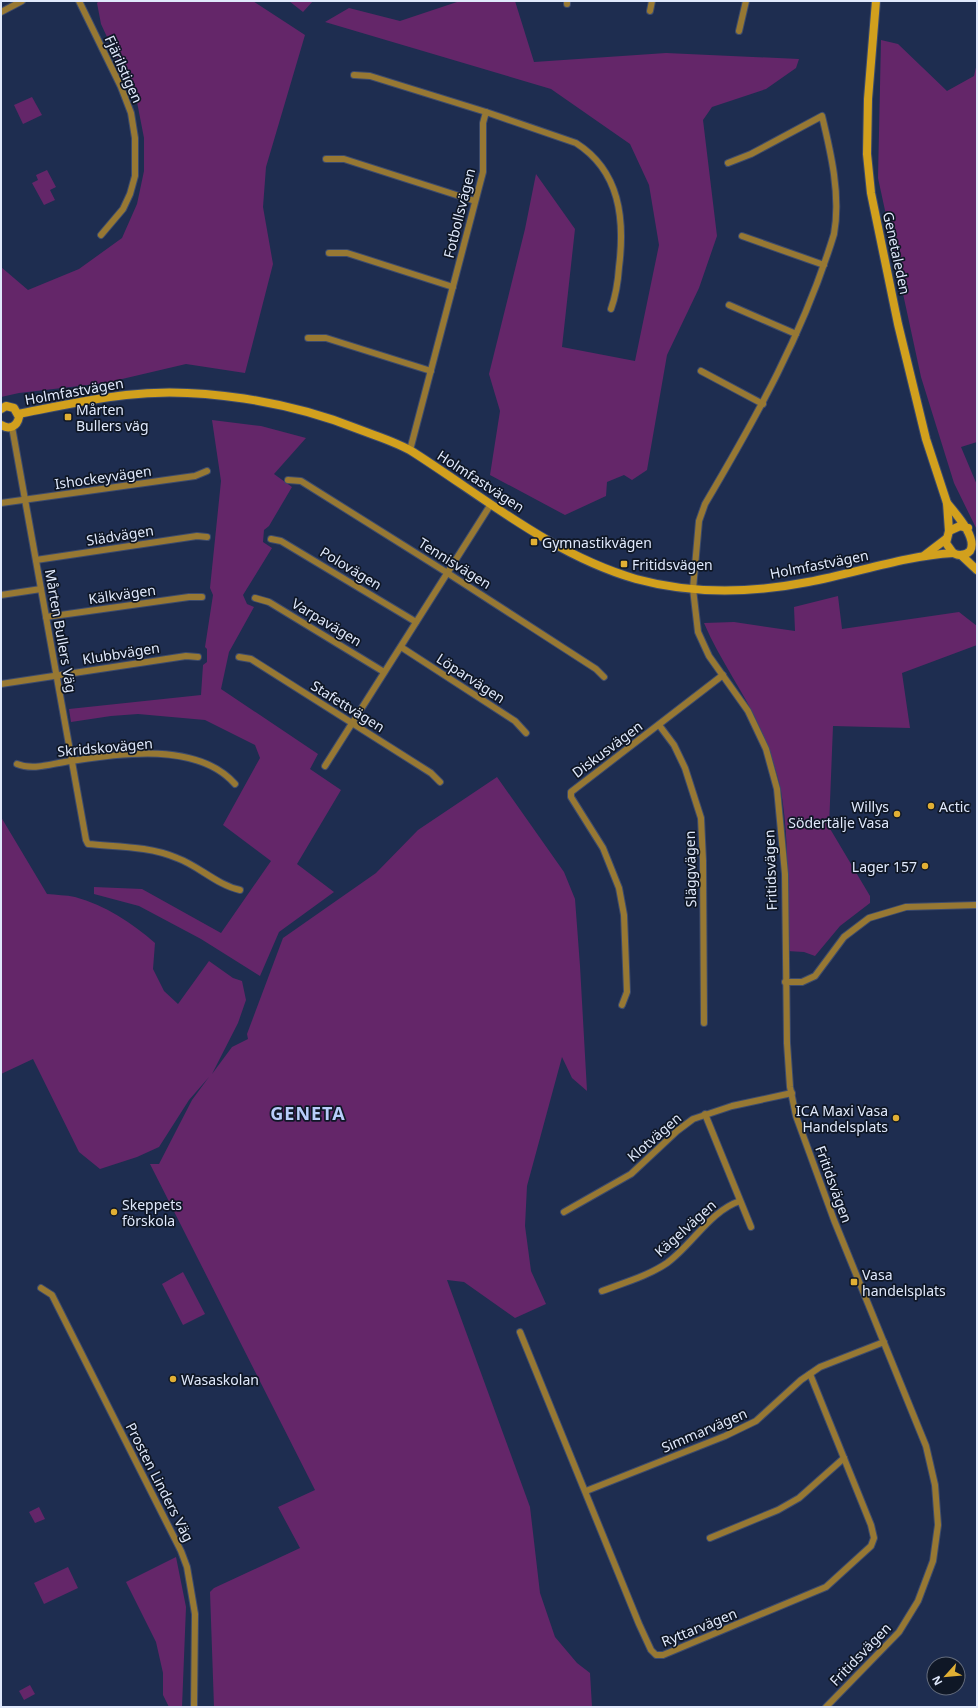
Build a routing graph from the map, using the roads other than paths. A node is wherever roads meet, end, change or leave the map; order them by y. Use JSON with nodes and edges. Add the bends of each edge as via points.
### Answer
{"nodes":[{"id":1,"x":22,"y":1,"type":"edge"},
{"id":2,"x":79,"y":1,"type":"edge"},
{"id":3,"x":652,"y":1,"type":"edge"},
{"id":4,"x":746,"y":1,"type":"edge"},
{"id":5,"x":876,"y":1,"type":"edge"},
{"id":6,"x":650,"y":11,"type":"dead end"},
{"id":7,"x":1,"y":12,"type":"edge"},
{"id":8,"x":739,"y":32,"type":"dead end"},
{"id":9,"x":354,"y":75,"type":"dead end"},
{"id":10,"x":486,"y":112,"type":"junction"},
{"id":11,"x":326,"y":159,"type":"dead end"},
{"id":12,"x":728,"y":163,"type":"dead end"},
{"id":13,"x":475,"y":202,"type":"junction"},
{"id":14,"x":101,"y":235,"type":"dead end"},
{"id":15,"x":742,"y":236,"type":"dead end"},
{"id":16,"x":329,"y":253,"type":"dead end"},
{"id":17,"x":824,"y":265,"type":"junction"},
{"id":18,"x":453,"y":287,"type":"junction"},
{"id":19,"x":729,"y":305,"type":"dead end"},
{"id":20,"x":611,"y":309,"type":"dead end"},
{"id":21,"x":796,"y":334,"type":"junction"},
{"id":22,"x":308,"y":338,"type":"dead end"},
{"id":23,"x":431,"y":371,"type":"junction"},
{"id":24,"x":701,"y":371,"type":"dead end"},
{"id":25,"x":763,"y":404,"type":"junction"},
{"id":26,"x":1,"y":409,"type":"edge"},
{"id":27,"x":18,"y":414,"type":"junction"},
{"id":28,"x":1,"y":425,"type":"edge"},
{"id":29,"x":12,"y":427,"type":"junction"},
{"id":30,"x":410,"y":450,"type":"junction"},
{"id":31,"x":207,"y":471,"type":"dead end"},
{"id":32,"x":288,"y":480,"type":"dead end"},
{"id":33,"x":25,"y":499,"type":"junction"},
{"id":34,"x":1,"y":503,"type":"edge"},
{"id":35,"x":948,"y":503,"type":"junction"},
{"id":36,"x":491,"y":504,"type":"junction"},
{"id":37,"x":968,"y":528,"type":"junction"},
{"id":38,"x":948,"y":535,"type":"junction"},
{"id":39,"x":207,"y":536,"type":"dead end"},
{"id":40,"x":271,"y":539,"type":"dead end"},
{"id":41,"x":976,"y":550,"type":"edge"},
{"id":42,"x":957,"y":554,"type":"junction"},
{"id":43,"x":925,"y":555,"type":"junction"},
{"id":44,"x":36,"y":560,"type":"junction"},
{"id":45,"x":977,"y":570,"type":"edge"},
{"id":46,"x":446,"y":572,"type":"junction"},
{"id":47,"x":41,"y":589,"type":"junction"},
{"id":48,"x":693,"y":589,"type":"junction"},
{"id":49,"x":1,"y":595,"type":"edge"},
{"id":50,"x":202,"y":597,"type":"dead end"},
{"id":51,"x":255,"y":598,"type":"dead end"},
{"id":52,"x":46,"y":617,"type":"junction"},
{"id":53,"x":416,"y":622,"type":"junction"},
{"id":54,"x":401,"y":647,"type":"junction"},
{"id":55,"x":198,"y":657,"type":"dead end"},
{"id":56,"x":239,"y":657,"type":"dead end"},
{"id":57,"x":384,"y":672,"type":"junction"},
{"id":58,"x":57,"y":675,"type":"junction"},
{"id":59,"x":723,"y":675,"type":"junction"},
{"id":60,"x":604,"y":677,"type":"dead end"},
{"id":61,"x":1,"y":684,"type":"edge"},
{"id":62,"x":353,"y":723,"type":"junction"},
{"id":63,"x":659,"y":725,"type":"junction"},
{"id":64,"x":526,"y":733,"type":"dead end"},
{"id":65,"x":72,"y":760,"type":"junction"},
{"id":66,"x":17,"y":764,"type":"dead end"},
{"id":67,"x":325,"y":766,"type":"dead end"},
{"id":68,"x":440,"y":782,"type":"dead end"},
{"id":69,"x":235,"y":784,"type":"dead end"},
{"id":70,"x":240,"y":890,"type":"dead end"},
{"id":71,"x":977,"y":905,"type":"edge"},
{"id":72,"x":785,"y":982,"type":"junction"},
{"id":73,"x":622,"y":1005,"type":"dead end"},
{"id":74,"x":704,"y":1023,"type":"dead end"},
{"id":75,"x":792,"y":1093,"type":"junction"},
{"id":76,"x":705,"y":1114,"type":"junction"},
{"id":77,"x":740,"y":1200,"type":"junction"},
{"id":78,"x":564,"y":1212,"type":"dead end"},
{"id":79,"x":751,"y":1227,"type":"dead end"},
{"id":80,"x":41,"y":1288,"type":"dead end"},
{"id":81,"x":602,"y":1291,"type":"dead end"},
{"id":82,"x":520,"y":1332,"type":"dead end"},
{"id":83,"x":884,"y":1342,"type":"junction"},
{"id":84,"x":810,"y":1374,"type":"junction"},
{"id":85,"x":844,"y":1458,"type":"junction"},
{"id":86,"x":586,"y":1491,"type":"junction"},
{"id":87,"x":710,"y":1538,"type":"dead end"},
{"id":88,"x":194,"y":1707,"type":"edge"},
{"id":89,"x":826,"y":1707,"type":"edge"}],
"edges":[{"from":1,"to":7,"type":"street"},
{"from":2,"to":14,"type":"street","name":"Fjärilstigen","via":[[122,87],[131,113],[135,138],[135,176],[130,194],[123,209]]},
{"from":3,"to":6,"type":"street"},
{"from":4,"to":8,"type":"street"},
{"from":5,"to":35,"type":"street","name":"Genetaleden","via":[[868,99],[867,154],[871,193],[898,324],[926,439]]},
{"from":9,"to":10,"type":"street","via":[[370,76]]},
{"from":10,"to":13,"type":"street","name":"Fotbollsvägen","via":[[483,123],[482,172]]},
{"from":10,"to":20,"type":"street","via":[[576,143],[597,160],[609,178],[620,208],[622,244],[616,296]]},
{"from":11,"to":13,"type":"street","via":[[344,159]]},
{"from":12,"to":17,"type":"street","name":"Fritidsvägen","via":[[751,154],[822,116],[836,204],[834,234]]},
{"from":13,"to":18,"type":"street","name":"Fotbollsvägen"},
{"from":15,"to":17,"type":"street"},
{"from":16,"to":18,"type":"street","via":[[348,253]]},
{"from":17,"to":21,"type":"street","name":"Fritidsvägen"},
{"from":18,"to":23,"type":"street","name":"Fotbollsvägen"},
{"from":19,"to":21,"type":"street"},
{"from":21,"to":25,"type":"street","name":"Fritidsvägen"},
{"from":22,"to":23,"type":"street","via":[[326,338]]},
{"from":23,"to":30,"type":"street","name":"Fotbollsvägen"},
{"from":24,"to":25,"type":"street"},
{"from":25,"to":48,"type":"street","name":"Fritidsvägen","via":[[705,504],[699,521]]},
{"from":26,"to":27,"type":"street","via":[[10,406]]},
{"from":27,"to":29,"type":"street","via":[[18,421]]},
{"from":27,"to":30,"type":"street","name":"Holmfastvägen","via":[[127,395],[157,393],[253,399],[344,424]]},
{"from":28,"to":29,"type":"street","via":[[6,428]]},
{"from":29,"to":33,"type":"street","name":"Mårten Bullers Väg"},
{"from":30,"to":36,"type":"street","name":"Holmfastvägen"},
{"from":31,"to":33,"type":"street","name":"Ishockeyvägen","via":[[195,476]]},
{"from":32,"to":46,"type":"street","name":"Tennisvägen","via":[[301,482]]},
{"from":33,"to":34,"type":"street","name":"Ishockeyvägen"},
{"from":33,"to":44,"type":"street","name":"Mårten Bullers Väg"},
{"from":35,"to":37,"type":"street","name":"Genetaleden"},
{"from":35,"to":38,"type":"street","name":"Genetaleden"},
{"from":36,"to":46,"type":"street"},
{"from":36,"to":48,"type":"street","name":"Holmfastvägen","via":[[553,543],[596,566],[637,579]]},
{"from":37,"to":38,"type":"street","via":[[960,526]]},
{"from":37,"to":41,"type":"street","name":"Genetaleden","via":[[974,534]]},
{"from":38,"to":42,"type":"street","name":"Genetaleden","via":[[947,547]]},
{"from":38,"to":43,"type":"street","name":"Holmfastvägen"},
{"from":39,"to":44,"type":"street","name":"Slädvägen"},
{"from":40,"to":53,"type":"street","name":"Polovägen","via":[[281,541]]},
{"from":41,"to":42,"type":"street","name":"Genetaleden"},
{"from":42,"to":43,"type":"street","name":"Holmfastvägen"},
{"from":42,"to":45,"type":"street","name":"Genetaleden"},
{"from":43,"to":48,"type":"street","name":"Holmfastvägen","via":[[807,582],[760,588]]},
{"from":44,"to":47,"type":"street","name":"Mårten Bullers Väg"},
{"from":46,"to":53,"type":"street"},
{"from":46,"to":60,"type":"street","name":"Tennisvägen"},
{"from":47,"to":49,"type":"street"},
{"from":47,"to":52,"type":"street","name":"Mårten Bullers Väg"},
{"from":48,"to":59,"type":"street","name":"Fritidsvägen","via":[[698,632],[709,656]]},
{"from":50,"to":52,"type":"street","name":"Kälkvägen"},
{"from":51,"to":57,"type":"street","name":"Varpavägen","via":[[270,602]]},
{"from":52,"to":58,"type":"street","name":"Mårten Bullers Väg"},
{"from":53,"to":54,"type":"street"},
{"from":54,"to":57,"type":"street"},
{"from":54,"to":64,"type":"street","name":"Löparvägen","via":[[515,721]]},
{"from":55,"to":58,"type":"street","name":"Klubbvägen","via":[[186,656]]},
{"from":56,"to":62,"type":"street","name":"Stafettvägen","via":[[251,659]]},
{"from":57,"to":62,"type":"street"},
{"from":58,"to":61,"type":"street","name":"Klubbvägen"},
{"from":58,"to":65,"type":"street","name":"Mårten Bullers Väg"},
{"from":59,"to":63,"type":"street","name":"Diskusvägen"},
{"from":59,"to":72,"type":"street","name":"Fritidsvägen","via":[[748,711],[766,749],[777,789],[785,874]]},
{"from":62,"to":67,"type":"street"},
{"from":62,"to":68,"type":"street","name":"Stafettvägen","via":[[432,773]]},
{"from":63,"to":73,"type":"street","name":"Diskusvägen","via":[[571,792],[571,797],[603,848],[619,888],[624,915],[626,992]]},
{"from":63,"to":74,"type":"street","name":"Släggvägen","via":[[674,745],[685,768],[701,818]]},
{"from":65,"to":66,"type":"street","name":"Skridskovägen","via":[[27,768]]},
{"from":65,"to":69,"type":"street","name":"Skridskovägen","via":[[153,753],[186,757],[212,766],[226,774]]},
{"from":65,"to":70,"type":"street","name":"Mårten Bullers Väg","via":[[88,844],[152,850],[176,857],[229,888]]},
{"from":71,"to":72,"type":"street","via":[[906,907],[869,918],[844,937],[815,976],[802,982]]},
{"from":72,"to":75,"type":"street","name":"Fritidsvägen"},
{"from":75,"to":76,"type":"street","name":"Klotvägen"},
{"from":75,"to":83,"type":"street","name":"Fritidsvägen","via":[[796,1116],[834,1220]]},
{"from":76,"to":77,"type":"street"},
{"from":76,"to":78,"type":"street","name":"Klotvägen","via":[[677,1131],[631,1174]]},
{"from":77,"to":79,"type":"street"},
{"from":77,"to":81,"type":"street","name":"Kägelvägen","via":[[721,1211],[667,1263]]},
{"from":80,"to":88,"type":"street","name":"Prosten Linders Väg","via":[[52,1295],[182,1551],[195,1614]]},
{"from":82,"to":86,"type":"street","name":"Ryttarvägen"},
{"from":83,"to":84,"type":"street","name":"Simmarvägen"},
{"from":83,"to":89,"type":"street","name":"Fritidsvägen","via":[[926,1446],[935,1484],[938,1525],[933,1561],[918,1601],[900,1632]]},
{"from":84,"to":85,"type":"street","name":"Ryttarvägen"},
{"from":84,"to":86,"type":"street","name":"Simmarvägen","via":[[756,1421],[725,1436]]},
{"from":85,"to":86,"type":"street","name":"Ryttarvägen","via":[[874,1538],[862,1556],[826,1587],[663,1655],[656,1655],[651,1650]]},
{"from":85,"to":87,"type":"street","via":[[799,1498],[778,1510]]}]}
